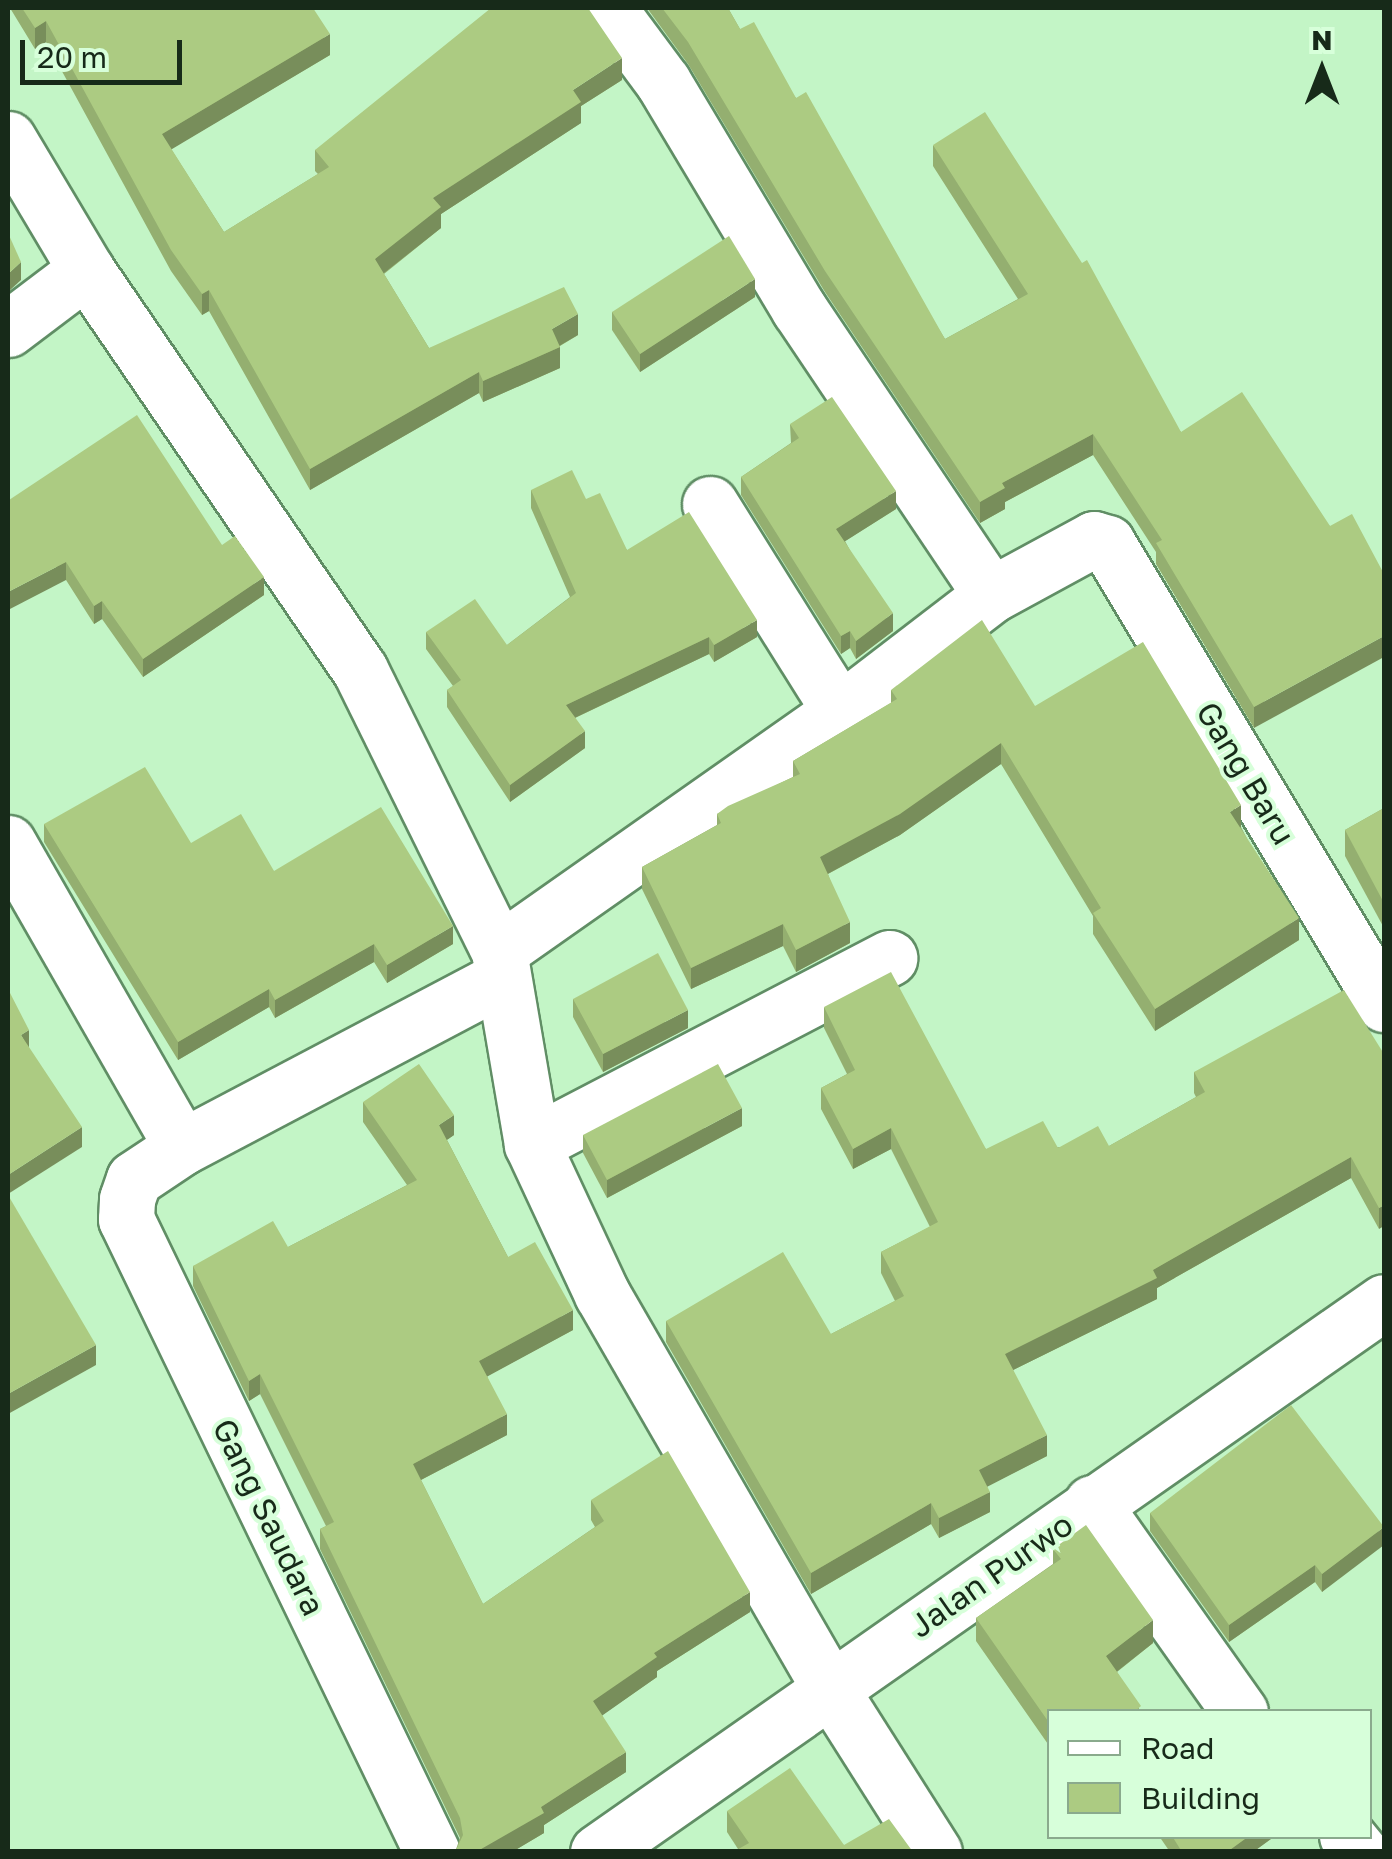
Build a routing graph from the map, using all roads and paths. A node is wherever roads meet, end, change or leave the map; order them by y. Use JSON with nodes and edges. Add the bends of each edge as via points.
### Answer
{"nodes":[{"id":1,"x":608,"y":8,"type":"edge"},
{"id":2,"x":8,"y":139,"type":"edge"},
{"id":3,"x":86,"y":270,"type":"junction"},
{"id":4,"x":8,"y":329,"type":"edge"},
{"id":5,"x":710,"y":504,"type":"dead end"},
{"id":6,"x":991,"y":595,"type":"junction"},
{"id":7,"x":840,"y":711,"type":"junction"},
{"id":8,"x":8,"y":843,"type":"edge"},
{"id":9,"x":890,"y":958,"type":"dead end"},
{"id":10,"x":499,"y":966,"type":"junction"},
{"id":11,"x":1384,"y":1004,"type":"edge"},
{"id":12,"x":532,"y":1144,"type":"junction"},
{"id":13,"x":182,"y":1147,"type":"junction"},
{"id":14,"x":1384,"y":1302,"type":"edge"},
{"id":15,"x":1092,"y":1504,"type":"junction"},
{"id":16,"x":831,"y":1690,"type":"junction"},
{"id":17,"x":1238,"y":1709,"type":"edge"},
{"id":18,"x":432,"y":1852,"type":"edge"},
{"id":19,"x":598,"y":1852,"type":"edge"},
{"id":20,"x":934,"y":1852,"type":"edge"}],
"edges":[{"from":1,"to":6,"type":"street","via":[[664,82],[799,308]]},
{"from":2,"to":3,"type":"street"},
{"from":3,"to":4,"type":"street"},
{"from":3,"to":10,"type":"street","via":[[360,670]]},
{"from":5,"to":7,"type":"street"},
{"from":6,"to":7,"type":"street"},
{"from":6,"to":11,"type":"street","name":"Gang Baru","via":[[1086,540],[1107,543]]},
{"from":7,"to":10,"type":"street"},
{"from":8,"to":13,"type":"street"},
{"from":9,"to":12,"type":"street"},
{"from":10,"to":12,"type":"street"},
{"from":10,"to":13,"type":"street"},
{"from":12,"to":16,"type":"street","via":[[602,1294]]},
{"from":13,"to":18,"type":"street","name":"Gang Saudara","via":[[134,1179],[126,1219]]},
{"from":14,"to":15,"type":"street","name":"Jalan Purwo"},
{"from":15,"to":16,"type":"street","name":"Jalan Purwo"},
{"from":15,"to":17,"type":"street"},
{"from":16,"to":19,"type":"street","name":"Jalan Purwo"},
{"from":16,"to":20,"type":"street"}]}
